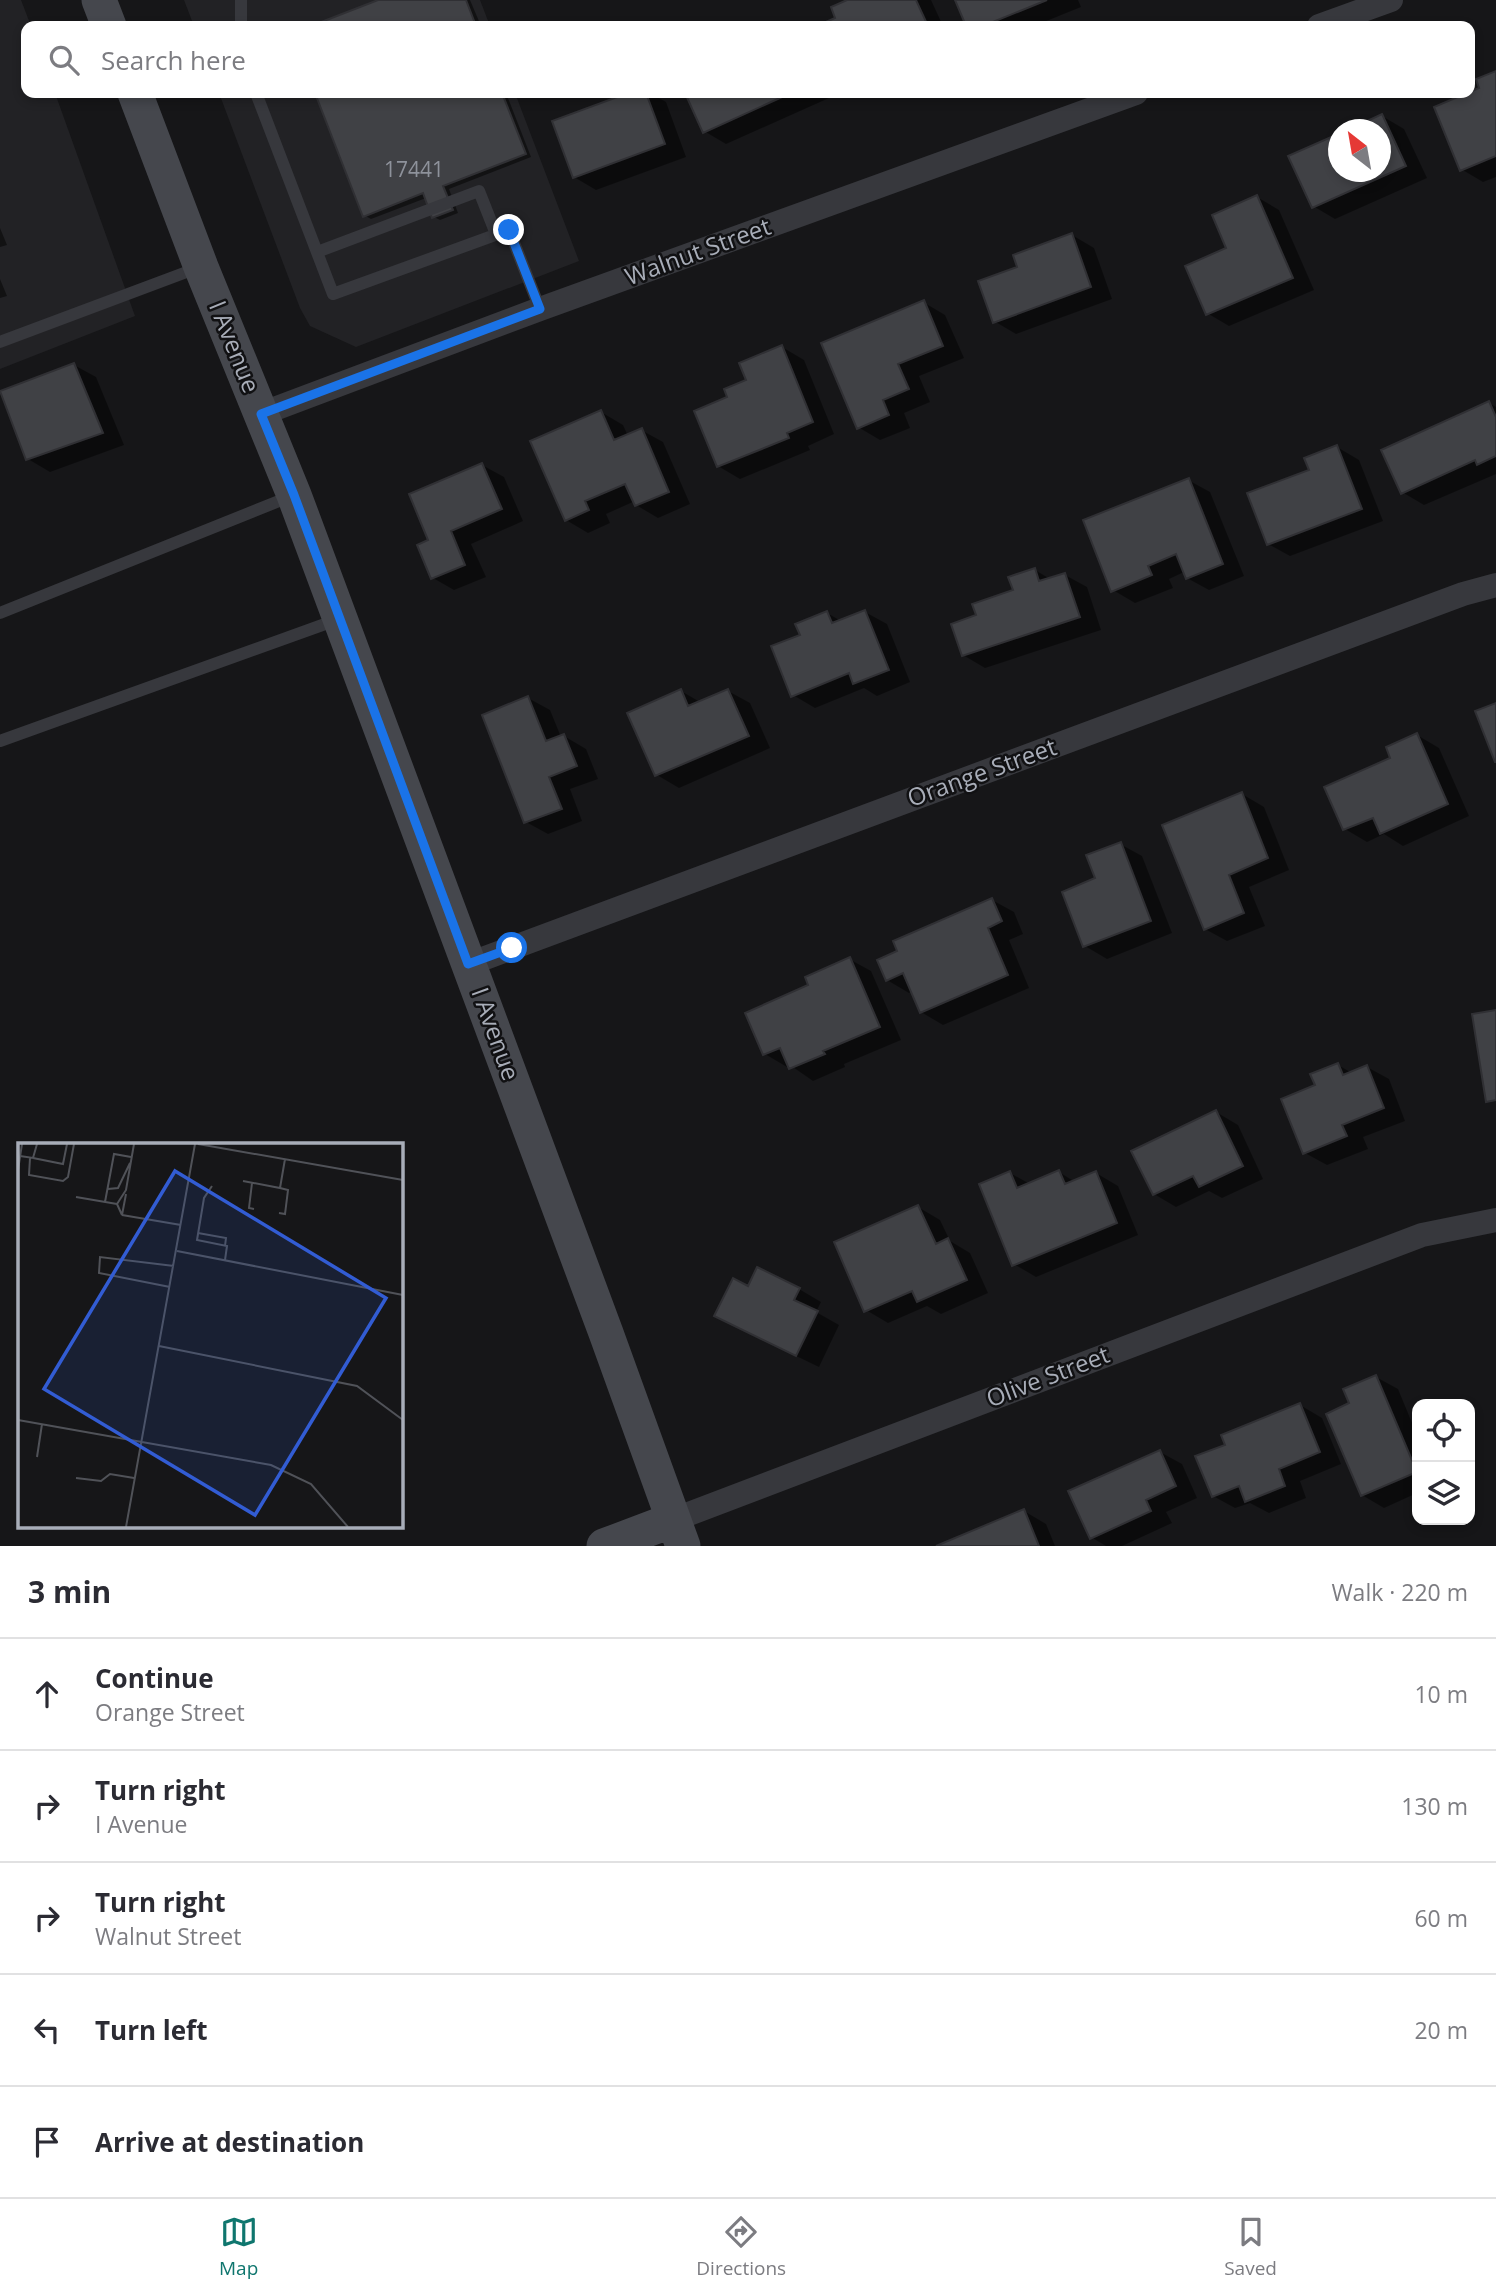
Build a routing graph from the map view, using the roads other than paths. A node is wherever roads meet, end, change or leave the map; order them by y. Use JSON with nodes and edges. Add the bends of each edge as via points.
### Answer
{"nodes":[{"id":1,"x":99,"y":0,"type":"edge"},
{"id":2,"x":241,"y":0,"type":"edge"},
{"id":3,"x":1391,"y":0,"type":"edge"},
{"id":4,"x":107,"y":21,"type":"edge"},
{"id":5,"x":241,"y":21,"type":"edge"},
{"id":6,"x":1333,"y":21,"type":"edge"},
{"id":7,"x":137,"y":98,"type":"edge"},
{"id":8,"x":258,"y":98,"type":"edge"},
{"id":9,"x":1122,"y":98,"type":"edge"},
{"id":10,"x":496,"y":234,"type":"junction"},
{"id":11,"x":317,"y":252,"type":"junction"},
{"id":12,"x":201,"y":267,"type":"junction"},
{"id":13,"x":540,"y":309,"type":"junction"},
{"id":14,"x":0,"y":342,"type":"edge"},
{"id":15,"x":261,"y":414,"type":"junction"},
{"id":16,"x":294,"y":495,"type":"junction"},
{"id":17,"x":1496,"y":585,"type":"edge"},
{"id":18,"x":0,"y":613,"type":"edge"},
{"id":19,"x":340,"y":619,"type":"junction"},
{"id":20,"x":0,"y":741,"type":"edge"},
{"id":21,"x":468,"y":964,"type":"junction"},
{"id":22,"x":1496,"y":1220,"type":"edge"},
{"id":23,"x":678,"y":1533,"type":"edge"},
{"id":24,"x":604,"y":1546,"type":"edge"}],
"edges":[{"from":1,"to":4,"type":"main road"},
{"from":2,"to":5,"type":"lane"},
{"from":3,"to":6,"type":"street"},
{"from":7,"to":12,"type":"main road","name":"I Avenue"},
{"from":8,"to":11,"type":"lane"},
{"from":9,"to":13,"type":"street","name":"Walnut Street"},
{"from":10,"to":11,"type":"lane","via":[[333,294]]},
{"from":10,"to":11,"type":"lane","via":[[479,191]]},
{"from":10,"to":13,"type":"lane","via":[[509,230]]},
{"from":12,"to":14,"type":"lane"},
{"from":12,"to":15,"type":"main road","name":"I Avenue"},
{"from":13,"to":15,"type":"street","name":"Walnut Street"},
{"from":15,"to":16,"type":"main road","name":"I Avenue"},
{"from":16,"to":18,"type":"lane"},
{"from":16,"to":19,"type":"main road","name":"I Avenue"},
{"from":17,"to":21,"type":"street","name":"Orange Street"},
{"from":19,"to":20,"type":"lane"},
{"from":19,"to":21,"type":"main road","name":"I Avenue"},
{"from":21,"to":23,"type":"main road","name":"I Avenue"},
{"from":22,"to":23,"type":"street","name":"Olive Street","via":[[1422,1235]]},
{"from":23,"to":24,"type":"main road","name":"Olive Street"}]}
